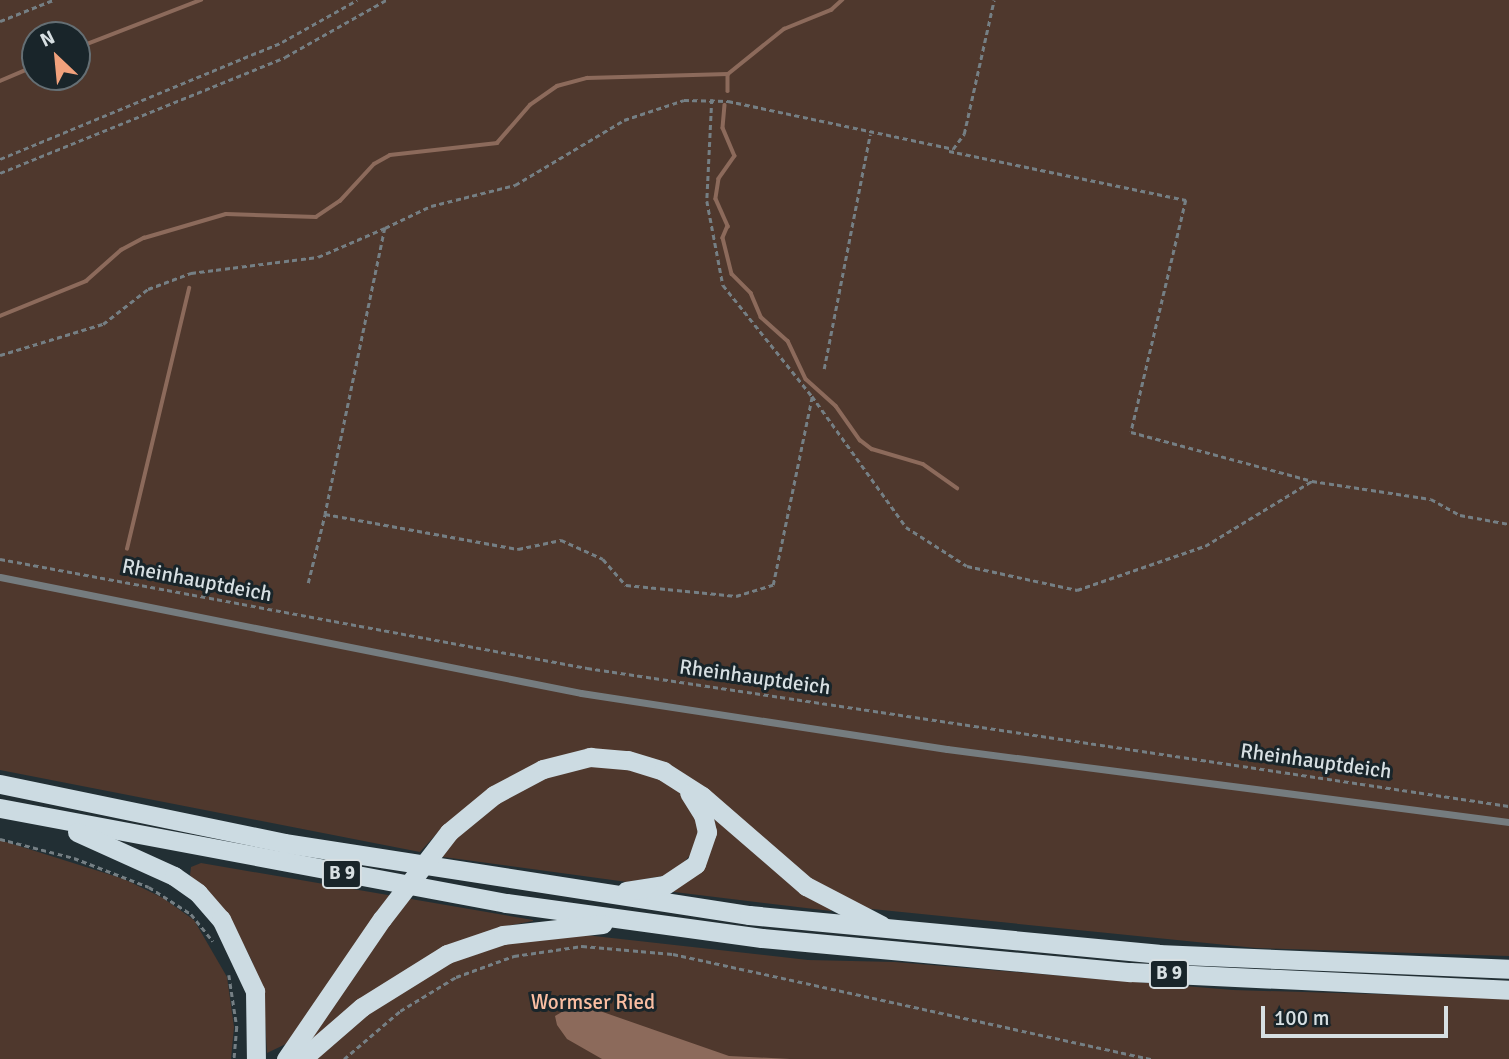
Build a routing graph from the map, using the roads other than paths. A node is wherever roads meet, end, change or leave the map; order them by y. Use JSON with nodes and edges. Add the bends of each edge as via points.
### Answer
{"nodes":[{"id":1,"x":0,"y":577,"type":"edge"},
{"id":2,"x":682,"y":783,"type":"junction"},
{"id":3,"x":0,"y":784,"type":"edge"},
{"id":4,"x":0,"y":808,"type":"edge"},
{"id":5,"x":47,"y":819,"type":"junction"},
{"id":6,"x":1509,"y":821,"type":"edge"},
{"id":7,"x":590,"y":894,"type":"junction"},
{"id":8,"x":637,"y":921,"type":"junction"},
{"id":9,"x":893,"y":932,"type":"junction"},
{"id":10,"x":1509,"y":969,"type":"edge"},
{"id":11,"x":1509,"y":990,"type":"edge"},
{"id":12,"x":256,"y":1059,"type":"edge"},
{"id":13,"x":286,"y":1059,"type":"edge"},
{"id":14,"x":302,"y":1059,"type":"edge"}],
"edges":[{"from":1,"to":6,"type":"lane","via":[[581,693],[934,747]]},
{"from":2,"to":7,"type":"highway","via":[[706,823],[705,842],[696,864],[665,886]]},
{"from":2,"to":9,"type":"highway","via":[[806,886]]},
{"from":2,"to":13,"type":"highway","bridge":true,"via":[[628,760],[571,761],[507,787],[449,832],[382,919]]},
{"from":3,"to":7,"type":"highway","number":"B 9","via":[[284,844]]},
{"from":4,"to":5,"type":"highway","number":"B 9"},
{"from":5,"to":8,"type":"highway","number":"B 9","via":[[506,903]]},
{"from":5,"to":12,"type":"highway","via":[[160,868],[209,904],[232,937],[252,981],[258,1012]]},
{"from":7,"to":9,"type":"highway","number":"B 9"},
{"from":8,"to":11,"type":"highway","number":"B 9","via":[[816,944],[1130,972]]},
{"from":8,"to":14,"type":"highway","via":[[518,932],[469,945],[386,990]]},
{"from":9,"to":10,"type":"highway","number":"B 9","via":[[1158,954]]}]}
